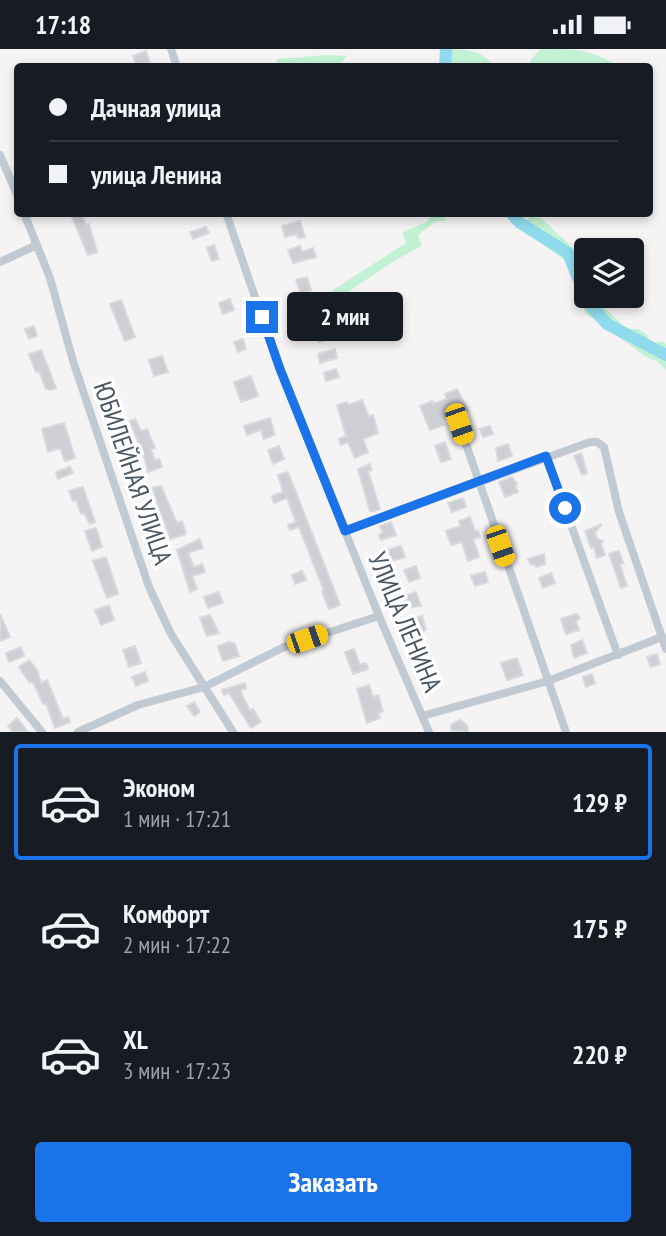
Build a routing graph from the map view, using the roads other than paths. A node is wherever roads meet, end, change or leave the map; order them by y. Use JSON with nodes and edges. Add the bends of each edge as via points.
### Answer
{"nodes":[{"id":1,"x":0,"y":155,"type":"edge"},
{"id":2,"x":14,"y":188,"type":"edge"},
{"id":3,"x":26,"y":217,"type":"edge"},
{"id":4,"x":227,"y":217,"type":"edge"},
{"id":5,"x":37,"y":245,"type":"junction"},
{"id":6,"x":0,"y":262,"type":"edge"},
{"id":7,"x":459,"y":424,"type":"dead end"},
{"id":8,"x":546,"y":456,"type":"junction"},
{"id":9,"x":479,"y":482,"type":"junction"},
{"id":10,"x":345,"y":531,"type":"junction"},
{"id":11,"x":379,"y":616,"type":"junction"},
{"id":12,"x":662,"y":637,"type":"junction"},
{"id":13,"x":666,"y":649,"type":"edge"},
{"id":14,"x":618,"y":655,"type":"junction"},
{"id":15,"x":0,"y":681,"type":"edge"},
{"id":16,"x":548,"y":681,"type":"junction"},
{"id":17,"x":204,"y":687,"type":"junction"},
{"id":18,"x":422,"y":716,"type":"junction"},
{"id":19,"x":42,"y":732,"type":"edge"},
{"id":20,"x":78,"y":732,"type":"edge"},
{"id":21,"x":233,"y":732,"type":"edge"},
{"id":22,"x":429,"y":732,"type":"edge"},
{"id":23,"x":566,"y":732,"type":"edge"}],
"edges":[{"from":1,"to":2,"type":"street"},
{"from":3,"to":5,"type":"street","name":"ЮБИЛЕЙНАЯ УЛИЦА"},
{"from":4,"to":10,"type":"street","name":"УЛИЦА ЛЕНИНА","via":[[280,369]]},
{"from":5,"to":6,"type":"street"},
{"from":5,"to":17,"type":"street","name":"ЮБИЛЕЙНАЯ УЛИЦА","via":[[149,587]]},
{"from":7,"to":9,"type":"street"},
{"from":8,"to":9,"type":"street"},
{"from":8,"to":12,"type":"street","via":[[590,442],[604,447],[620,512]]},
{"from":8,"to":14,"type":"street"},
{"from":9,"to":10,"type":"street"},
{"from":9,"to":16,"type":"street"},
{"from":10,"to":11,"type":"street","name":"УЛИЦА ЛЕНИНА"},
{"from":11,"to":17,"type":"street","via":[[284,647]]},
{"from":11,"to":18,"type":"street","name":"УЛИЦА ЛЕНИНА"},
{"from":12,"to":13,"type":"street"},
{"from":12,"to":14,"type":"street"},
{"from":14,"to":16,"type":"street"},
{"from":15,"to":19,"type":"street"},
{"from":16,"to":18,"type":"street"},
{"from":16,"to":23,"type":"street"},
{"from":17,"to":20,"type":"street","via":[[138,705]]},
{"from":17,"to":21,"type":"street","name":"ЮБИЛЕЙНАЯ УЛИЦА"},
{"from":18,"to":22,"type":"street","name":"УЛИЦА ЛЕНИНА"}]}
